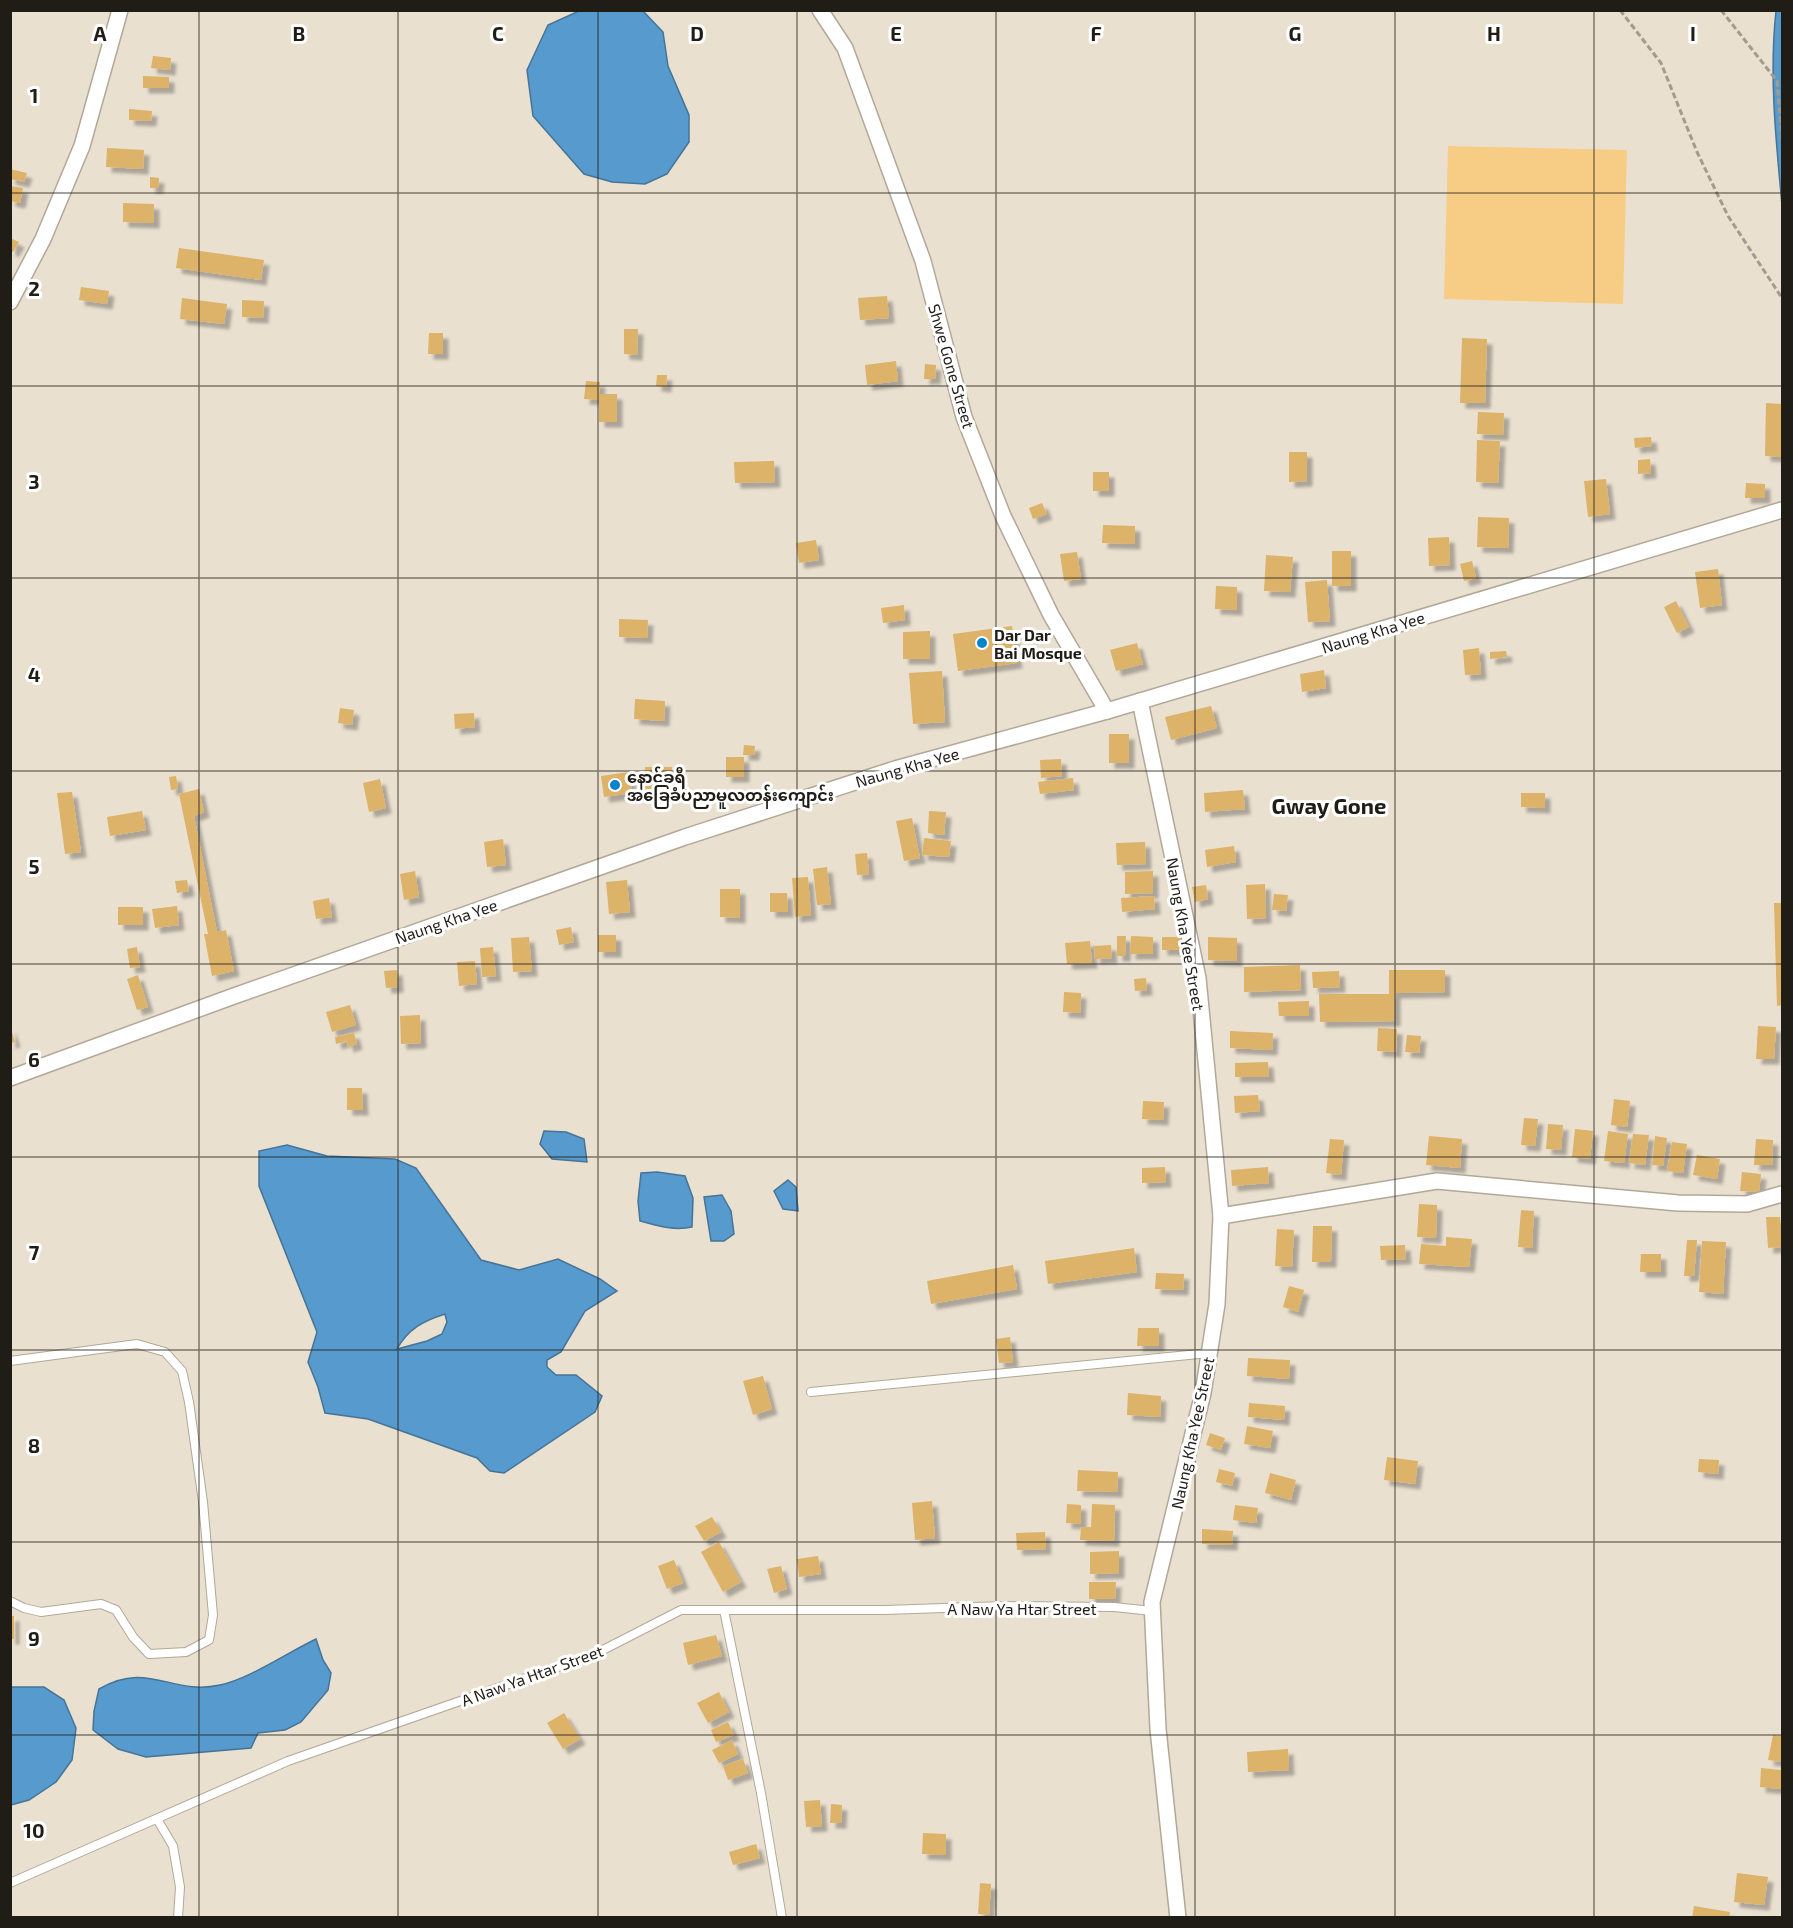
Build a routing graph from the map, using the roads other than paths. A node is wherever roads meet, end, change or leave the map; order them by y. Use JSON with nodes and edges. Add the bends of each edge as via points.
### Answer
{"nodes":[{"id":1,"x":120,"y":10,"type":"edge"},
{"id":2,"x":820,"y":10,"type":"edge"},
{"id":3,"x":10,"y":302,"type":"edge"},
{"id":4,"x":1782,"y":510,"type":"edge"},
{"id":5,"x":1140,"y":701,"type":"junction"},
{"id":6,"x":1107,"y":711,"type":"junction"},
{"id":7,"x":10,"y":1078,"type":"edge"},
{"id":8,"x":1782,"y":1194,"type":"edge"},
{"id":9,"x":1221,"y":1216,"type":"junction"},
{"id":10,"x":1209,"y":1353,"type":"junction"},
{"id":11,"x":10,"y":1361,"type":"edge"},
{"id":12,"x":811,"y":1392,"type":"dead end"},
{"id":13,"x":10,"y":1601,"type":"edge"},
{"id":14,"x":724,"y":1610,"type":"junction"},
{"id":15,"x":1152,"y":1611,"type":"junction"},
{"id":16,"x":157,"y":1819,"type":"junction"},
{"id":17,"x":10,"y":1883,"type":"edge"},
{"id":18,"x":178,"y":1917,"type":"edge"},
{"id":19,"x":782,"y":1917,"type":"edge"},
{"id":20,"x":1178,"y":1917,"type":"edge"}],
"edges":[{"from":1,"to":3,"type":"street","via":[[82,146],[43,239]]},
{"from":2,"to":6,"type":"street","name":"Shwe Gone Street","via":[[845,48],[919,250],[964,417],[1003,516],[1051,615]]},
{"from":4,"to":5,"type":"street","name":"Naung Kha Yee"},
{"from":5,"to":6,"type":"street","name":"Naung Kha Yee"},
{"from":5,"to":9,"type":"street","name":"Naung Kha Yee Street","via":[[1198,978]]},
{"from":6,"to":7,"type":"street","name":"Naung Kha Yee","via":[[895,769],[685,837]]},
{"from":8,"to":9,"type":"street","via":[[1747,1204],[1678,1203],[1437,1180]]},
{"from":9,"to":10,"type":"street","name":"Naung Kha Yee Street","via":[[1217,1304]]},
{"from":10,"to":12,"type":"lane"},
{"from":10,"to":15,"type":"street","name":"Naung Kha Yee Street"},
{"from":11,"to":13,"type":"lane","via":[[137,1344],[165,1352],[182,1371],[203,1502],[213,1615],[209,1640],[186,1652],[149,1654],[116,1610],[101,1604],[41,1612]]},
{"from":14,"to":15,"type":"lane","name":"A Naw Ya Htar Street","via":[[1003,1606]]},
{"from":14,"to":16,"type":"lane","name":"A Naw Ya Htar Street","via":[[681,1610],[594,1654],[288,1761]]},
{"from":14,"to":19,"type":"lane"},
{"from":15,"to":20,"type":"street","name":"Naung Kha Yee Street","via":[[1158,1730]]},
{"from":16,"to":17,"type":"lane","name":"A Naw Ya Htar Street"},
{"from":16,"to":18,"type":"lane","via":[[173,1846],[180,1887]]}]}
